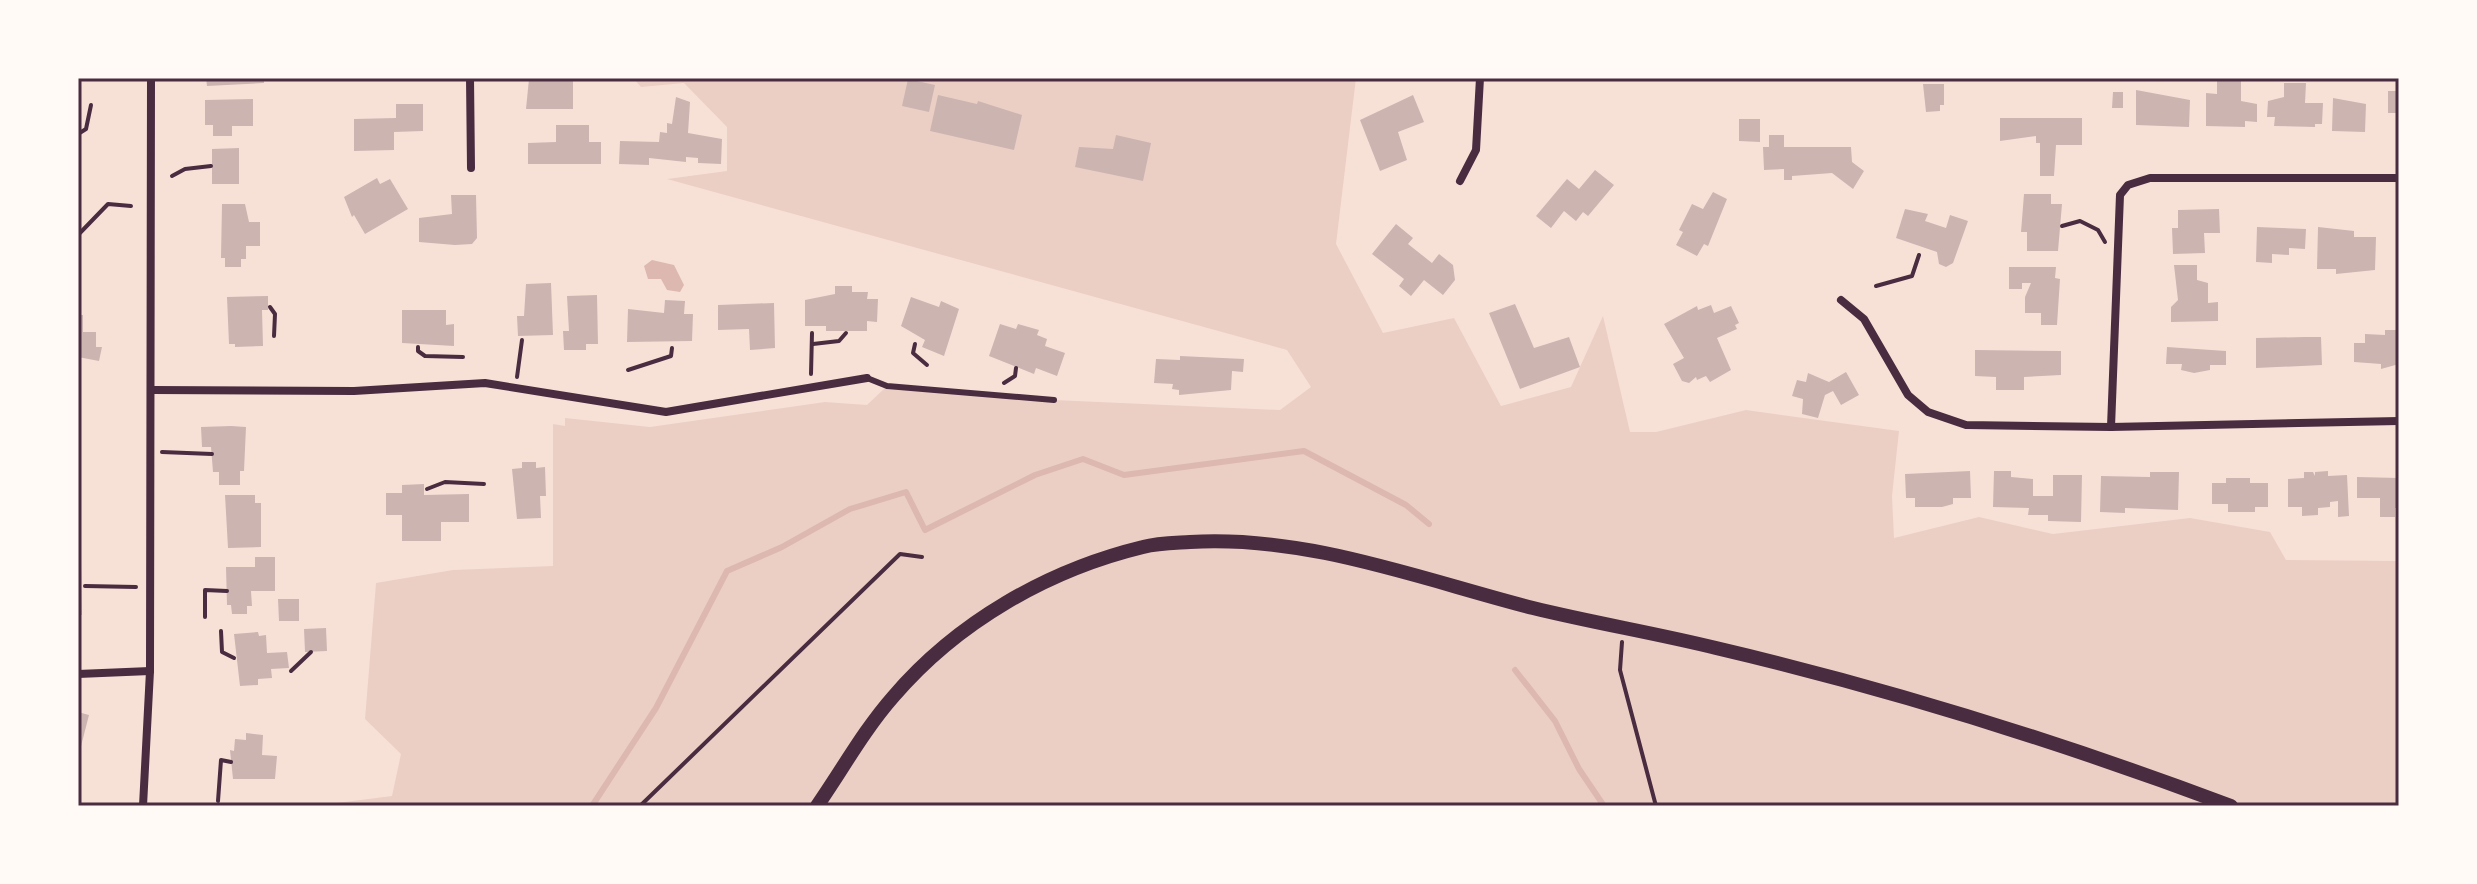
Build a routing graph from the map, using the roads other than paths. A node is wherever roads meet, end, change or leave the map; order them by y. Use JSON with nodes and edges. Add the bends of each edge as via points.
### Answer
{"nodes":[{"id":1,"x":151,"y":78,"type":"edge"},
{"id":2,"x":470,"y":78,"type":"edge"},
{"id":3,"x":1480,"y":78,"type":"edge"},
{"id":4,"x":471,"y":168,"type":"dead end"},
{"id":5,"x":2399,"y":178,"type":"edge"},
{"id":6,"x":1460,"y":181,"type":"dead end"},
{"id":7,"x":1841,"y":300,"type":"dead end"},
{"id":8,"x":867,"y":378,"type":"joint"},
{"id":9,"x":152,"y":390,"type":"junction"},
{"id":10,"x":1054,"y":400,"type":"dead end"},
{"id":11,"x":2399,"y":421,"type":"edge"},
{"id":12,"x":2111,"y":427,"type":"junction"},
{"id":13,"x":150,"y":671,"type":"junction"},
{"id":14,"x":78,"y":674,"type":"edge"},
{"id":15,"x":143,"y":806,"type":"edge"},
{"id":16,"x":817,"y":806,"type":"edge"},
{"id":17,"x":2231,"y":806,"type":"edge"}],
"edges":[{"from":1,"to":9,"type":"street"},
{"from":2,"to":4,"type":"street"},
{"from":3,"to":6,"type":"street","via":[[1476,150]]},
{"from":5,"to":12,"type":"street","via":[[2150,178],[2128,185],[2120,195]]},
{"from":7,"to":12,"type":"street","via":[[1864,319],[1908,395],[1947,421]]},
{"from":8,"to":9,"type":"street","via":[[666,412],[485,383],[354,391]]},
{"from":8,"to":10,"type":"lane","via":[[887,386]]},
{"from":9,"to":13,"type":"street"},
{"from":11,"to":12,"type":"street"},
{"from":13,"to":14,"type":"street"},
{"from":13,"to":15,"type":"street"},
{"from":16,"to":17,"type":"street","via":[[890,700],[972,625],[1052,578],[1104,557],[1149,545],[1224,540],[1295,545],[1537,609],[1870,687],[2021,732]]}]}
